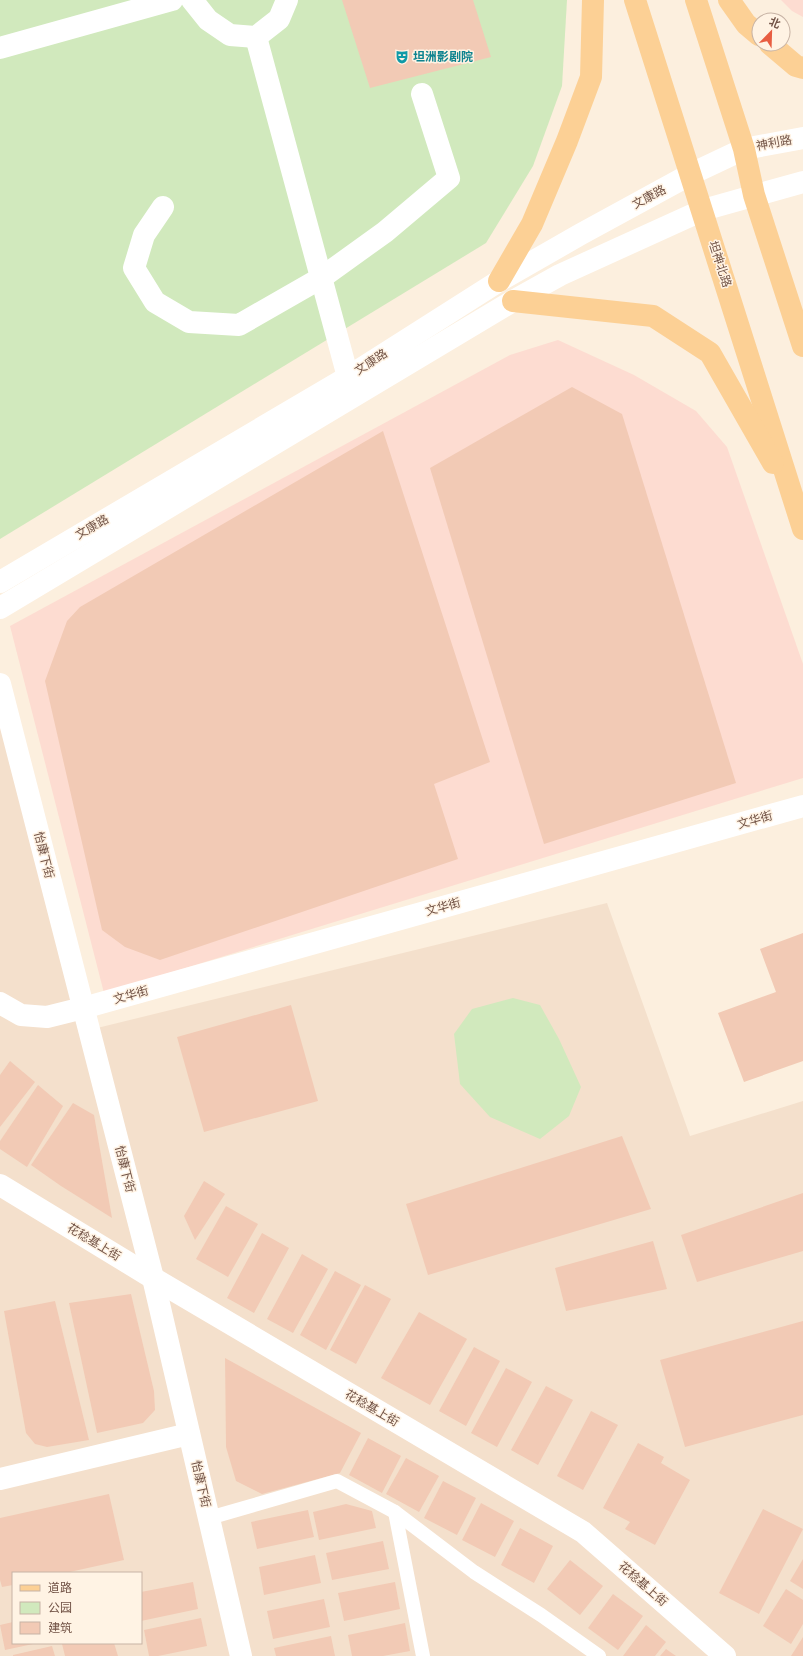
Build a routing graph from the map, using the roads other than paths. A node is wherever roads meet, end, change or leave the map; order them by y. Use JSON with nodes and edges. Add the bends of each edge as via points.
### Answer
{"nodes":[{"id":1,"x":172,"y":0,"type":"edge"},
{"id":2,"x":192,"y":0,"type":"edge"},
{"id":3,"x":287,"y":0,"type":"edge"},
{"id":4,"x":593,"y":0,"type":"edge"},
{"id":5,"x":635,"y":0,"type":"edge"},
{"id":6,"x":696,"y":0,"type":"edge"},
{"id":7,"x":729,"y":0,"type":"edge"},
{"id":8,"x":751,"y":28,"type":"edge"},
{"id":9,"x":256,"y":37,"type":"junction"},
{"id":10,"x":0,"y":48,"type":"edge"},
{"id":11,"x":779,"y":52,"type":"edge"},
{"id":12,"x":803,"y":68,"type":"edge"},
{"id":13,"x":422,"y":94,"type":"dead end"},
{"id":14,"x":803,"y":138,"type":"edge"},
{"id":15,"x":744,"y":149,"type":"junction"},
{"id":16,"x":691,"y":174,"type":"junction"},
{"id":17,"x":803,"y":182,"type":"edge"},
{"id":18,"x":754,"y":195,"type":"junction"},
{"id":19,"x":164,"y":207,"type":"dead end"},
{"id":20,"x":703,"y":210,"type":"junction"},
{"id":21,"x":321,"y":278,"type":"junction"},
{"id":22,"x":499,"y":281,"type":"junction"},
{"id":23,"x":514,"y":301,"type":"junction"},
{"id":24,"x":803,"y":346,"type":"edge"},
{"id":25,"x":348,"y":377,"type":"junction"},
{"id":26,"x":794,"y":501,"type":"junction"},
{"id":27,"x":803,"y":529,"type":"edge"},
{"id":28,"x":0,"y":582,"type":"edge"},
{"id":29,"x":0,"y":608,"type":"edge"},
{"id":30,"x":0,"y":684,"type":"edge"},
{"id":31,"x":803,"y":806,"type":"edge"},
{"id":32,"x":0,"y":1003,"type":"edge"},
{"id":33,"x":83,"y":1008,"type":"junction"},
{"id":34,"x":0,"y":1185,"type":"edge"},
{"id":35,"x":152,"y":1278,"type":"junction"},
{"id":36,"x":189,"y":1434,"type":"junction"},
{"id":37,"x":0,"y":1479,"type":"edge"},
{"id":38,"x":395,"y":1512,"type":"junction"},
{"id":39,"x":209,"y":1518,"type":"junction"},
{"id":40,"x":241,"y":1656,"type":"edge"},
{"id":41,"x":423,"y":1656,"type":"edge"},
{"id":42,"x":599,"y":1656,"type":"edge"},
{"id":43,"x":725,"y":1656,"type":"edge"}],
"edges":[{"from":1,"to":10,"type":"street"},
{"from":2,"to":9,"type":"street","via":[[208,20],[230,35]]},
{"from":3,"to":9,"type":"street","via":[[279,19]]},
{"from":4,"to":22,"type":"main road","via":[[591,78],[532,224]]},
{"from":5,"to":16,"type":"main road","name":"坦神北路"},
{"from":6,"to":15,"type":"main road"},
{"from":7,"to":8,"type":"main road"},
{"from":9,"to":21,"type":"street"},
{"from":11,"to":12,"type":"main road","via":[[796,66]]},
{"from":13,"to":21,"type":"street","via":[[449,178],[385,232]]},
{"from":14,"to":15,"type":"street","name":"神利路"},
{"from":15,"to":16,"type":"street","name":"文康路"},
{"from":15,"to":18,"type":"main road"},
{"from":16,"to":20,"type":"main road","name":"坦神北路"},
{"from":16,"to":22,"type":"street","name":"文康路"},
{"from":17,"to":18,"type":"street"},
{"from":18,"to":20,"type":"street"},
{"from":18,"to":24,"type":"main road"},
{"from":19,"to":21,"type":"street","via":[[144,236],[134,268],[155,302],[189,322],[239,325]]},
{"from":20,"to":23,"type":"street","via":[[560,275]]},
{"from":20,"to":26,"type":"main road","name":"坦神北路"},
{"from":21,"to":25,"type":"street"},
{"from":22,"to":25,"type":"street","name":"文康路"},
{"from":23,"to":26,"type":"main road","via":[[653,316],[710,353]]},
{"from":23,"to":29,"type":"street"},
{"from":25,"to":28,"type":"street","name":"文康路"},
{"from":26,"to":27,"type":"main road","name":"坦神北路"},
{"from":30,"to":33,"type":"street","name":"怡康下街"},
{"from":31,"to":33,"type":"street","name":"文华街"},
{"from":32,"to":33,"type":"street","name":"文华街","via":[[21,1015],[47,1017]]},
{"from":33,"to":35,"type":"street","name":"怡康下街"},
{"from":34,"to":35,"type":"street","name":"花稔基上街"},
{"from":35,"to":36,"type":"street","name":"怡康下街"},
{"from":35,"to":43,"type":"street","name":"花稔基上街","via":[[583,1532]]},
{"from":36,"to":37,"type":"street"},
{"from":36,"to":39,"type":"street","name":"怡康下街"},
{"from":38,"to":39,"type":"lane","via":[[337,1481]]},
{"from":38,"to":41,"type":"lane"},
{"from":38,"to":42,"type":"lane","via":[[474,1572]]},
{"from":39,"to":40,"type":"street","name":"怡康下街"}]}
